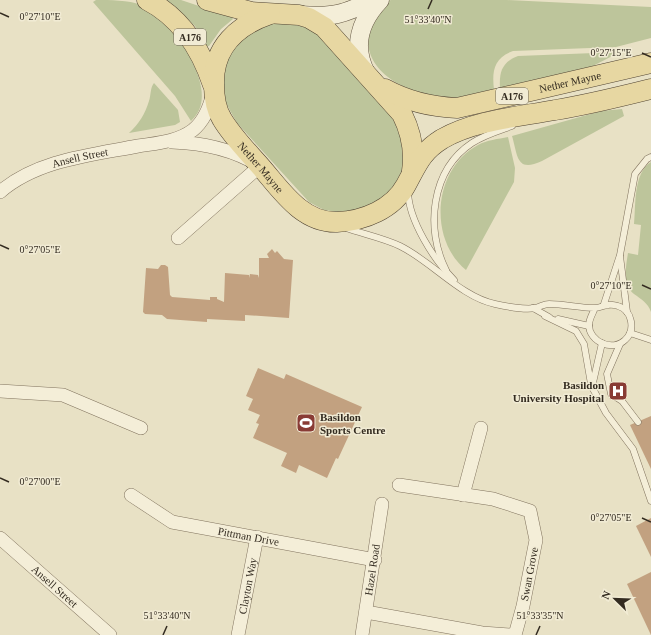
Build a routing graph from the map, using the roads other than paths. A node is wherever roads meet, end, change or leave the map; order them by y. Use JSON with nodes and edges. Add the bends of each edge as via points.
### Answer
{"nodes":[{"id":1,"x":147,"y":0,"type":"edge"},
{"id":2,"x":207,"y":0,"type":"edge"},
{"id":3,"x":373,"y":0,"type":"edge"},
{"id":4,"x":380,"y":0,"type":"edge"},
{"id":5,"x":270,"y":14,"type":"junction"},
{"id":6,"x":299,"y":15,"type":"junction"},
{"id":7,"x":651,"y":63,"type":"edge"},
{"id":8,"x":371,"y":77,"type":"junction"},
{"id":9,"x":214,"y":89,"type":"junction"},
{"id":10,"x":651,"y":89,"type":"edge"},
{"id":11,"x":563,"y":109,"type":"junction"},
{"id":12,"x":166,"y":142,"type":"junction"},
{"id":13,"x":651,"y":157,"type":"edge"},
{"id":14,"x":260,"y":166,"type":"junction"},
{"id":15,"x":411,"y":175,"type":"junction"},
{"id":16,"x":0,"y":192,"type":"edge"},
{"id":17,"x":321,"y":220,"type":"junction"},
{"id":18,"x":178,"y":238,"type":"dead end"},
{"id":19,"x":620,"y":255,"type":"junction"},
{"id":20,"x":446,"y":270,"type":"junction"},
{"id":21,"x":463,"y":288,"type":"junction"},
{"id":22,"x":604,"y":304,"type":"junction"},
{"id":23,"x":533,"y":308,"type":"junction"},
{"id":24,"x":596,"y":308,"type":"junction"},
{"id":25,"x":627,"y":312,"type":"junction"},
{"id":26,"x":545,"y":316,"type":"junction"},
{"id":27,"x":589,"y":326,"type":"junction"},
{"id":28,"x":630,"y":333,"type":"junction"},
{"id":29,"x":651,"y":340,"type":"edge"},
{"id":30,"x":602,"y":343,"type":"junction"},
{"id":31,"x":620,"y":344,"type":"junction"},
{"id":32,"x":592,"y":387,"type":"junction"},
{"id":33,"x":0,"y":391,"type":"edge"},
{"id":34,"x":638,"y":422,"type":"dead end"},
{"id":35,"x":141,"y":428,"type":"dead end"},
{"id":36,"x":481,"y":428,"type":"dead end"},
{"id":37,"x":399,"y":485,"type":"dead end"},
{"id":38,"x":463,"y":494,"type":"junction"},
{"id":39,"x":131,"y":495,"type":"dead end"},
{"id":40,"x":651,"y":501,"type":"edge"},
{"id":41,"x":382,"y":504,"type":"dead end"},
{"id":42,"x":257,"y":537,"type":"junction"},
{"id":43,"x":0,"y":538,"type":"edge"},
{"id":44,"x":374,"y":560,"type":"junction"},
{"id":45,"x":366,"y":612,"type":"junction"},
{"id":46,"x":110,"y":635,"type":"edge"},
{"id":47,"x":238,"y":635,"type":"edge"},
{"id":48,"x":362,"y":635,"type":"edge"},
{"id":49,"x":511,"y":635,"type":"edge"},
{"id":50,"x":515,"y":635,"type":"edge"}],
"edges":[{"from":1,"to":9,"type":"main road","name":"Nether Mayne","number":"A176","via":[[168,13],[190,36],[199,51]]},
{"from":2,"to":5,"type":"main road","name":"Nether Mayne","number":"A176","via":[[251,12]]},
{"from":3,"to":6,"type":"street","via":[[348,12],[329,16]]},
{"from":4,"to":8,"type":"street","via":[[365,18],[360,37],[360,56]]},
{"from":5,"to":6,"type":"main road","name":"Nether Mayne","number":"A176"},
{"from":5,"to":9,"type":"main road","name":"Nether Mayne","number":"A176","via":[[254,20],[230,37],[217,59]]},
{"from":6,"to":8,"type":"main road","name":"Nether Mayne","number":"A176","via":[[324,27]]},
{"from":7,"to":8,"type":"main road","name":"Nether Mayne","number":"A176","via":[[457,108],[439,107],[400,96]]},
{"from":8,"to":15,"type":"main road","name":"Nether Mayne","number":"A176","via":[[395,104],[409,129],[413,151]]},
{"from":9,"to":12,"type":"street","via":[[201,122],[184,135]]},
{"from":9,"to":14,"type":"main road","name":"Nether Mayne","number":"A176","via":[[216,107],[228,130]]},
{"from":10,"to":11,"type":"main road","name":"Nether Mayne","number":"A176"},
{"from":11,"to":15,"type":"main road","name":"Nether Mayne","number":"A176","via":[[487,123],[452,134],[423,154]]},
{"from":11,"to":20,"type":"lane","via":[[484,136],[462,150],[452,162],[438,193],[433,226],[440,258]]},
{"from":12,"to":14,"type":"street","via":[[197,143],[217,147],[234,152]]},
{"from":12,"to":16,"type":"street","name":"Ansell Street","via":[[61,161],[28,174]]},
{"from":13,"to":19,"type":"lane","via":[[635,174]]},
{"from":14,"to":17,"type":"main road","name":"Nether Mayne","number":"A176","via":[[297,207]]},
{"from":14,"to":18,"type":"street"},
{"from":15,"to":17,"type":"main road","name":"Nether Mayne","number":"A176","via":[[399,195],[388,206],[373,214],[337,222]]},
{"from":15,"to":20,"type":"lane","via":[[408,194],[414,218]]},
{"from":17,"to":21,"type":"lane","via":[[401,246]]},
{"from":19,"to":22,"type":"lane"},
{"from":19,"to":25,"type":"lane"},
{"from":20,"to":21,"type":"lane"},
{"from":21,"to":23,"type":"lane","via":[[482,300]]},
{"from":22,"to":24,"type":"lane"},
{"from":22,"to":25,"type":"lane","via":[[618,305]]},
{"from":23,"to":24,"type":"lane","via":[[547,304]]},
{"from":23,"to":26,"type":"lane"},
{"from":24,"to":27,"type":"lane"},
{"from":25,"to":28,"type":"lane","via":[[632,323]]},
{"from":26,"to":27,"type":"lane"},
{"from":26,"to":32,"type":"lane","via":[[576,331],[584,344]]},
{"from":27,"to":30,"type":"lane","via":[[596,339]]},
{"from":28,"to":29,"type":"lane"},
{"from":28,"to":31,"type":"lane"},
{"from":30,"to":31,"type":"lane","via":[[608,346]]},
{"from":30,"to":32,"type":"lane"},
{"from":31,"to":34,"type":"lane","via":[[606,374],[611,394],[622,401]]},
{"from":32,"to":40,"type":"lane","via":[[606,413],[633,449]]},
{"from":33,"to":35,"type":"street","via":[[63,395]]},
{"from":36,"to":38,"type":"street"},
{"from":37,"to":38,"type":"street","name":"Swan Grove"},
{"from":38,"to":50,"type":"street","name":"Swan Grove","via":[[493,499],[530,511],[536,540]]},
{"from":39,"to":42,"type":"street","name":"Pittman Drive","via":[[172,522]]},
{"from":41,"to":44,"type":"street","name":"Hazel Road"},
{"from":42,"to":44,"type":"street","name":"Pittman Drive"},
{"from":42,"to":47,"type":"street","name":"Clayton Way"},
{"from":43,"to":46,"type":"street","name":"Ansell Street"},
{"from":44,"to":45,"type":"street","name":"Hazel Road"},
{"from":45,"to":48,"type":"street","name":"Hazel Road"},
{"from":45,"to":49,"type":"street","via":[[482,633]]}]}
